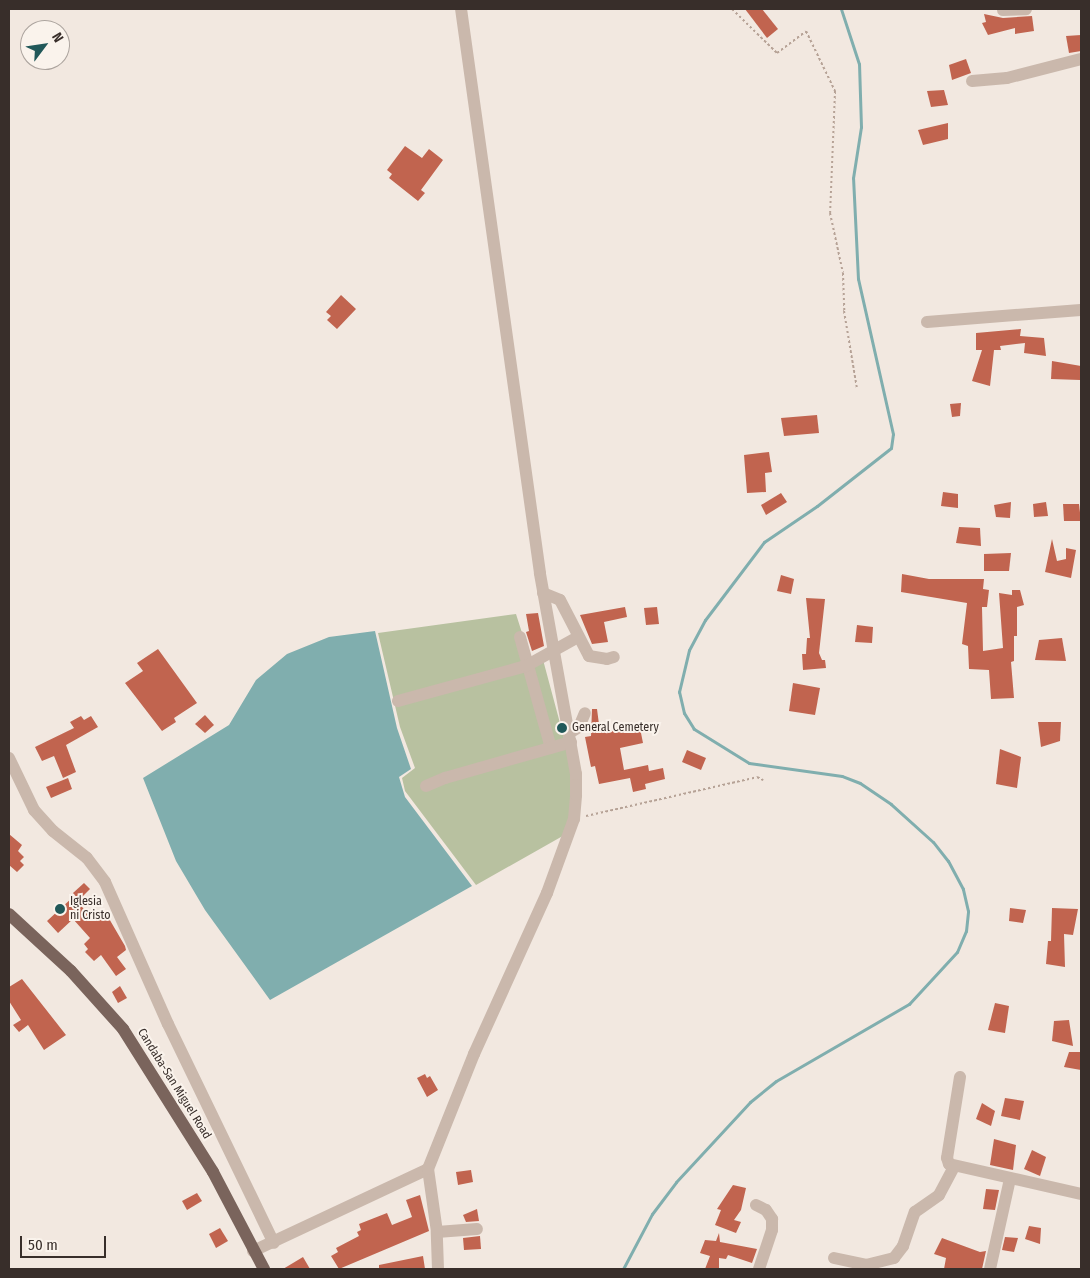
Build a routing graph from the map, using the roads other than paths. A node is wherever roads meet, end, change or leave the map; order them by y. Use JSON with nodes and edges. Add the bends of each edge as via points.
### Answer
{"nodes":[{"id":1,"x":461,"y":9,"type":"edge"},
{"id":2,"x":1026,"y":9,"type":"edge"},
{"id":3,"x":1004,"y":10,"type":"edge"},
{"id":4,"x":1081,"y":59,"type":"edge"},
{"id":5,"x":972,"y":81,"type":"dead end"},
{"id":6,"x":1081,"y":310,"type":"edge"},
{"id":7,"x":927,"y":322,"type":"dead end"},
{"id":8,"x":543,"y":593,"type":"junction"},
{"id":9,"x":520,"y":637,"type":"dead end"},
{"id":10,"x":578,"y":637,"type":"junction"},
{"id":11,"x":553,"y":653,"type":"junction"},
{"id":12,"x":614,"y":657,"type":"dead end"},
{"id":13,"x":526,"y":666,"type":"junction"},
{"id":14,"x":398,"y":701,"type":"dead end"},
{"id":15,"x":585,"y":713,"type":"dead end"},
{"id":16,"x":570,"y":737,"type":"junction"},
{"id":17,"x":551,"y":748,"type":"junction"},
{"id":18,"x":9,"y":758,"type":"edge"},
{"id":19,"x":426,"y":786,"type":"dead end"},
{"id":20,"x":9,"y":914,"type":"edge"},
{"id":21,"x":960,"y":1077,"type":"dead end"},
{"id":22,"x":954,"y":1167,"type":"junction"},
{"id":23,"x":428,"y":1169,"type":"junction"},
{"id":24,"x":1010,"y":1179,"type":"junction"},
{"id":25,"x":1081,"y":1194,"type":"edge"},
{"id":26,"x":756,"y":1205,"type":"dead end"},
{"id":27,"x":477,"y":1229,"type":"dead end"},
{"id":28,"x":437,"y":1232,"type":"junction"},
{"id":29,"x":274,"y":1243,"type":"junction"},
{"id":30,"x":253,"y":1251,"type":"junction"},
{"id":31,"x":834,"y":1258,"type":"dead end"},
{"id":32,"x":264,"y":1269,"type":"edge"},
{"id":33,"x":438,"y":1269,"type":"edge"},
{"id":34,"x":759,"y":1269,"type":"edge"},
{"id":35,"x":990,"y":1269,"type":"edge"}],
"edges":[{"from":1,"to":8,"type":"street"},
{"from":2,"to":3,"type":"street"},
{"from":4,"to":5,"type":"street","via":[[1007,78]]},
{"from":6,"to":7,"type":"street"},
{"from":8,"to":10,"type":"street","via":[[560,600]]},
{"from":8,"to":11,"type":"street"},
{"from":9,"to":13,"type":"street"},
{"from":10,"to":11,"type":"street"},
{"from":10,"to":12,"type":"street","via":[[589,656]]},
{"from":11,"to":13,"type":"street"},
{"from":11,"to":16,"type":"street"},
{"from":13,"to":14,"type":"street"},
{"from":13,"to":17,"type":"street"},
{"from":15,"to":16,"type":"street"},
{"from":16,"to":17,"type":"street"},
{"from":16,"to":23,"type":"street","via":[[576,774],[574,818],[547,893],[474,1054]]},
{"from":17,"to":19,"type":"street"},
{"from":18,"to":29,"type":"street","via":[[34,810],[53,831],[86,858],[105,882],[168,1024]]},
{"from":20,"to":30,"type":"main road","name":"Candaba-San Miguel Road","via":[[71,971],[124,1029],[213,1172]]},
{"from":21,"to":22,"type":"street","via":[[947,1158]]},
{"from":22,"to":24,"type":"street"},
{"from":22,"to":31,"type":"street","via":[[939,1195],[914,1212],[903,1246],[894,1258],[866,1265]]},
{"from":23,"to":28,"type":"street"},
{"from":23,"to":29,"type":"street"},
{"from":24,"to":25,"type":"street"},
{"from":24,"to":35,"type":"street"},
{"from":26,"to":34,"type":"street","via":[[766,1210],[772,1219],[772,1230]]},
{"from":27,"to":28,"type":"street"},
{"from":28,"to":33,"type":"street"},
{"from":29,"to":30,"type":"street"},
{"from":30,"to":32,"type":"main road","name":"Candaba-San Miguel Road"}]}
